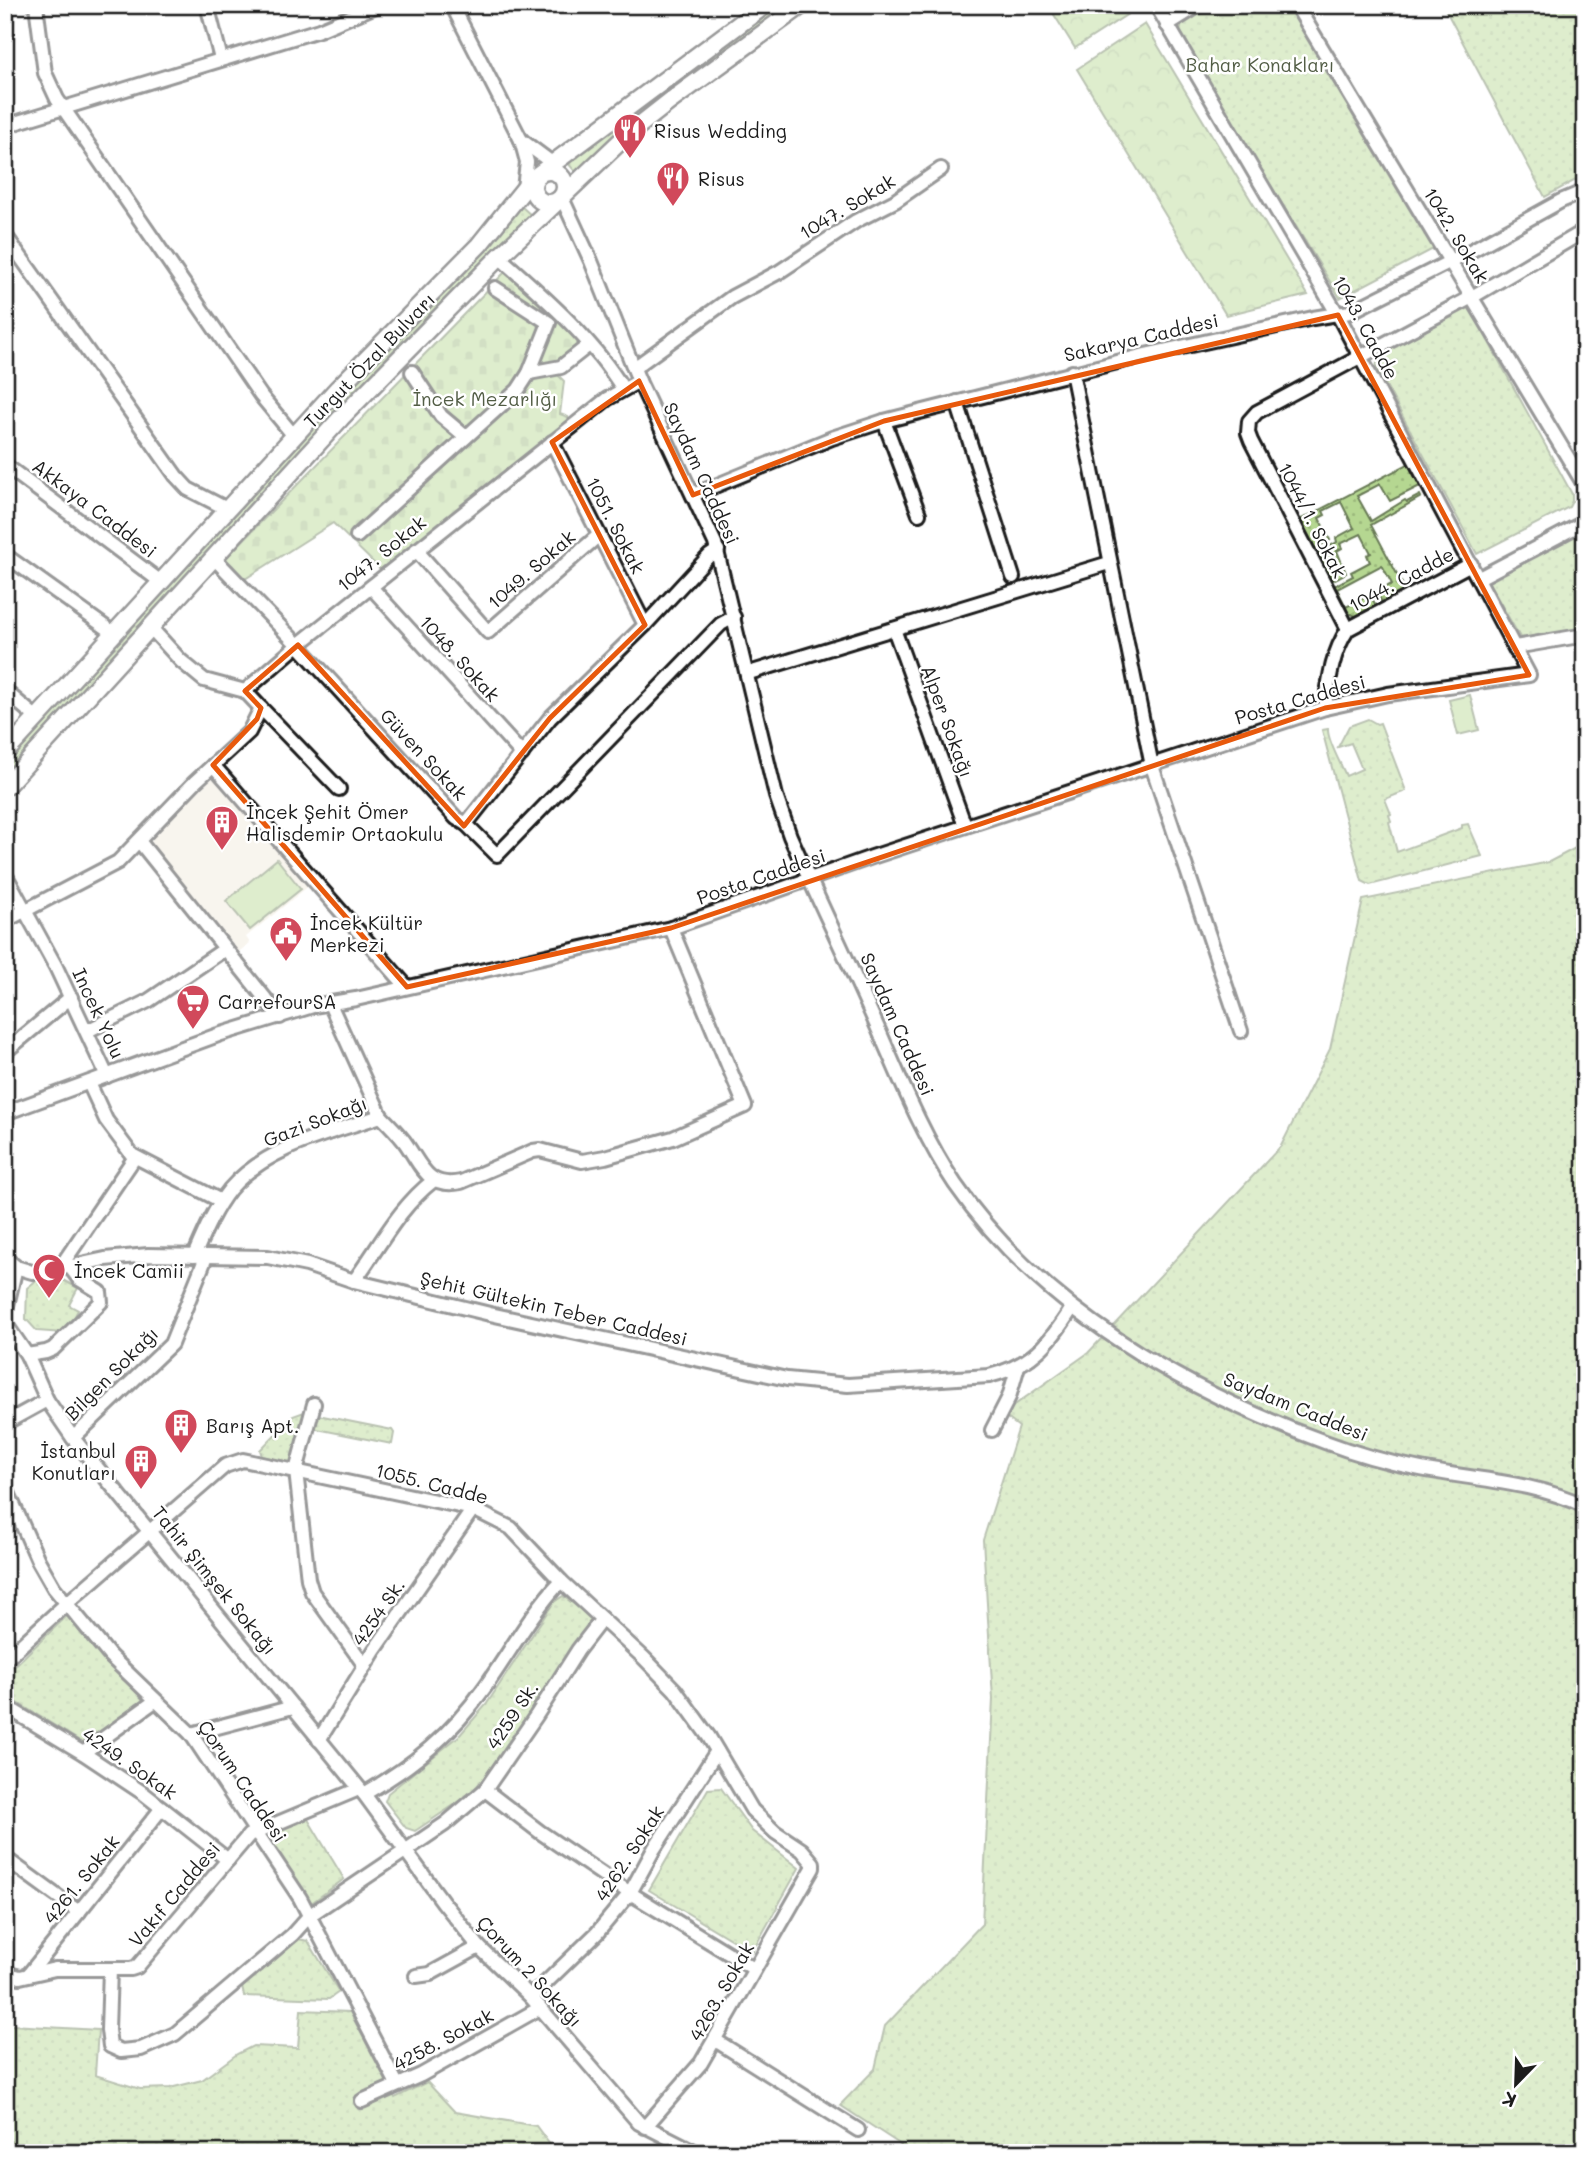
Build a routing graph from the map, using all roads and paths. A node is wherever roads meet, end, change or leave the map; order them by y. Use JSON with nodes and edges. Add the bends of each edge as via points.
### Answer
{"nodes":[{"id":1,"x":36,"y":5,"type":"edge"},
{"id":2,"x":207,"y":5,"type":"edge"},
{"id":3,"x":378,"y":5,"type":"edge"},
{"id":4,"x":452,"y":5,"type":"edge"},
{"id":5,"x":765,"y":5,"type":"edge"},
{"id":6,"x":802,"y":5,"type":"edge"},
{"id":7,"x":1156,"y":5,"type":"edge"},
{"id":8,"x":1199,"y":5,"type":"edge"},
{"id":9,"x":1296,"y":5,"type":"edge"},
{"id":10,"x":1167,"y":25,"type":"junction"},
{"id":11,"x":221,"y":59,"type":"junction"},
{"id":12,"x":63,"y":107,"type":"junction"},
{"id":13,"x":5,"y":126,"type":"edge"},
{"id":14,"x":521,"y":140,"type":"junction"},
{"id":15,"x":552,"y":163,"type":"junction"},
{"id":16,"x":941,"y":169,"type":"dead end"},
{"id":17,"x":539,"y":174,"type":"junction"},
{"id":18,"x":524,"y":189,"type":"junction"},
{"id":19,"x":1585,"y":191,"type":"edge"},
{"id":20,"x":562,"y":198,"type":"junction"},
{"id":21,"x":1581,"y":233,"type":"dead end"},
{"id":22,"x":5,"y":235,"type":"edge"},
{"id":23,"x":499,"y":257,"type":"junction"},
{"id":24,"x":1450,"y":262,"type":"junction"},
{"id":25,"x":495,"y":288,"type":"dead end"},
{"id":26,"x":1472,"y":297,"type":"junction"},
{"id":27,"x":1338,"y":314,"type":"junction"},
{"id":28,"x":589,"y":345,"type":"junction"},
{"id":29,"x":1361,"y":358,"type":"junction"},
{"id":30,"x":634,"y":368,"type":"junction"},
{"id":31,"x":412,"y":372,"type":"dead end"},
{"id":32,"x":529,"y":373,"type":"junction"},
{"id":33,"x":1072,"y":373,"type":"junction"},
{"id":34,"x":639,"y":382,"type":"junction"},
{"id":35,"x":623,"y":389,"type":"junction"},
{"id":36,"x":957,"y":402,"type":"junction"},
{"id":37,"x":884,"y":421,"type":"junction"},
{"id":38,"x":294,"y":436,"type":"junction"},
{"id":39,"x":466,"y":437,"type":"junction"},
{"id":40,"x":552,"y":442,"type":"junction"},
{"id":41,"x":5,"y":465,"type":"edge"},
{"id":42,"x":1585,"y":486,"type":"edge"},
{"id":43,"x":693,"y":495,"type":"junction"},
{"id":44,"x":227,"y":509,"type":"junction"},
{"id":45,"x":919,"y":514,"type":"dead end"},
{"id":46,"x":1585,"y":522,"type":"edge"},
{"id":47,"x":599,"y":535,"type":"junction"},
{"id":48,"x":357,"y":536,"type":"dead end"},
{"id":49,"x":416,"y":550,"type":"junction"},
{"id":50,"x":718,"y":550,"type":"junction"},
{"id":51,"x":5,"y":555,"type":"edge"},
{"id":52,"x":214,"y":558,"type":"junction"},
{"id":53,"x":1109,"y":563,"type":"junction"},
{"id":54,"x":1471,"y":564,"type":"junction"},
{"id":55,"x":1013,"y":577,"type":"dead end"},
{"id":56,"x":1479,"y":578,"type":"junction"},
{"id":57,"x":162,"y":582,"type":"junction"},
{"id":58,"x":371,"y":587,"type":"junction"},
{"id":59,"x":734,"y":617,"type":"junction"},
{"id":60,"x":645,"y":625,"type":"junction"},
{"id":61,"x":151,"y":628,"type":"junction"},
{"id":62,"x":894,"y":629,"type":"junction"},
{"id":63,"x":1348,"y":629,"type":"junction"},
{"id":64,"x":115,"y":634,"type":"junction"},
{"id":65,"x":1585,"y":635,"type":"edge"},
{"id":66,"x":298,"y":645,"type":"junction"},
{"id":67,"x":1515,"y":647,"type":"junction"},
{"id":68,"x":748,"y":673,"type":"junction"},
{"id":69,"x":1529,"y":675,"type":"joint"},
{"id":70,"x":5,"y":691,"type":"edge"},
{"id":71,"x":245,"y":691,"type":"junction"},
{"id":72,"x":261,"y":708,"type":"junction"},
{"id":73,"x":1325,"y":708,"type":"junction"},
{"id":74,"x":37,"y":718,"type":"junction"},
{"id":75,"x":5,"y":753,"type":"edge"},
{"id":76,"x":522,"y":754,"type":"junction"},
{"id":77,"x":213,"y":765,"type":"junction"},
{"id":78,"x":1152,"y":766,"type":"junction"},
{"id":79,"x":5,"y":787,"type":"edge"},
{"id":80,"x":339,"y":789,"type":"dead end"},
{"id":81,"x":466,"y":824,"type":"junction"},
{"id":82,"x":965,"y":826,"type":"junction"},
{"id":83,"x":139,"y":842,"type":"junction"},
{"id":84,"x":5,"y":874,"type":"edge"},
{"id":85,"x":810,"y":880,"type":"junction"},
{"id":86,"x":28,"y":911,"type":"junction"},
{"id":87,"x":5,"y":921,"type":"edge"},
{"id":88,"x":671,"y":928,"type":"junction"},
{"id":89,"x":225,"y":949,"type":"junction"},
{"id":90,"x":407,"y":987,"type":"junction"},
{"id":91,"x":71,"y":997,"type":"junction"},
{"id":92,"x":330,"y":1004,"type":"junction"},
{"id":93,"x":280,"y":1017,"type":"junction"},
{"id":94,"x":87,"y":1031,"type":"junction"},
{"id":95,"x":1241,"y":1031,"type":"dead end"},
{"id":96,"x":5,"y":1052,"type":"edge"},
{"id":97,"x":107,"y":1076,"type":"junction"},
{"id":98,"x":89,"y":1083,"type":"junction"},
{"id":99,"x":5,"y":1113,"type":"edge"},
{"id":100,"x":381,"y":1116,"type":"junction"},
{"id":101,"x":135,"y":1157,"type":"junction"},
{"id":102,"x":434,"y":1180,"type":"junction"},
{"id":103,"x":221,"y":1200,"type":"junction"},
{"id":104,"x":200,"y":1256,"type":"junction"},
{"id":105,"x":5,"y":1258,"type":"edge"},
{"id":106,"x":16,"y":1267,"type":"junction"},
{"id":107,"x":64,"y":1268,"type":"junction"},
{"id":108,"x":354,"y":1281,"type":"junction"},
{"id":109,"x":1072,"y":1308,"type":"junction"},
{"id":110,"x":5,"y":1314,"type":"edge"},
{"id":111,"x":5,"y":1323,"type":"edge"},
{"id":112,"x":27,"y":1355,"type":"junction"},
{"id":113,"x":1018,"y":1366,"type":"junction"},
{"id":114,"x":47,"y":1400,"type":"junction"},
{"id":115,"x":314,"y":1404,"type":"dead end"},
{"id":116,"x":5,"y":1423,"type":"edge"},
{"id":117,"x":992,"y":1430,"type":"dead end"},
{"id":118,"x":73,"y":1437,"type":"junction"},
{"id":119,"x":296,"y":1471,"type":"junction"},
{"id":120,"x":5,"y":1486,"type":"edge"},
{"id":121,"x":1585,"y":1506,"type":"edge"},
{"id":122,"x":473,"y":1509,"type":"junction"},
{"id":123,"x":151,"y":1531,"type":"junction"},
{"id":124,"x":561,"y":1581,"type":"junction"},
{"id":125,"x":66,"y":1604,"type":"junction"},
{"id":126,"x":602,"y":1619,"type":"junction"},
{"id":127,"x":5,"y":1660,"type":"edge"},
{"id":128,"x":365,"y":1666,"type":"junction"},
{"id":129,"x":155,"y":1701,"type":"junction"},
{"id":130,"x":5,"y":1706,"type":"edge"},
{"id":131,"x":293,"y":1707,"type":"junction"},
{"id":132,"x":191,"y":1734,"type":"junction"},
{"id":133,"x":319,"y":1740,"type":"junction"},
{"id":134,"x":717,"y":1751,"type":"junction"},
{"id":135,"x":83,"y":1753,"type":"junction"},
{"id":136,"x":485,"y":1790,"type":"junction"},
{"id":137,"x":361,"y":1792,"type":"junction"},
{"id":138,"x":162,"y":1808,"type":"junction"},
{"id":139,"x":254,"y":1832,"type":"junction"},
{"id":140,"x":405,"y":1850,"type":"junction"},
{"id":141,"x":5,"y":1858,"type":"edge"},
{"id":142,"x":228,"y":1860,"type":"junction"},
{"id":143,"x":813,"y":1863,"type":"joint"},
{"id":144,"x":630,"y":1893,"type":"junction"},
{"id":145,"x":79,"y":1912,"type":"junction"},
{"id":146,"x":310,"y":1915,"type":"junction"},
{"id":147,"x":479,"y":1947,"type":"junction"},
{"id":148,"x":110,"y":1969,"type":"junction"},
{"id":149,"x":754,"y":1969,"type":"junction"},
{"id":150,"x":5,"y":1973,"type":"edge"},
{"id":151,"x":29,"y":1974,"type":"junction"},
{"id":152,"x":416,"y":1976,"type":"dead end"},
{"id":153,"x":531,"y":1997,"type":"junction"},
{"id":154,"x":540,"y":2008,"type":"junction"},
{"id":155,"x":715,"y":2040,"type":"junction"},
{"id":156,"x":397,"y":2084,"type":"junction"},
{"id":157,"x":362,"y":2101,"type":"dead end"},
{"id":158,"x":645,"y":2127,"type":"junction"},
{"id":159,"x":858,"y":2130,"type":"dead end"},
{"id":160,"x":698,"y":2153,"type":"edge"}],
"edges":[{"from":1,"to":12,"type":"street","via":[[45,73]]},
{"from":2,"to":11,"type":"street"},
{"from":3,"to":11,"type":"street","via":[[319,30]]},
{"from":4,"to":14,"type":"street"},
{"from":5,"to":15,"type":"main road","name":"Turgut Özal Bulvarı"},
{"from":6,"to":20,"type":"main road","name":"Turgut Özal Bulvarı","via":[[645,121]]},
{"from":7,"to":10,"type":"street","name":"1043. Cadde"},
{"from":8,"to":10,"type":"street"},
{"from":9,"to":24,"type":"street","name":"1042. Sokak"},
{"from":10,"to":27,"type":"street","name":"1043. Cadde"},
{"from":11,"to":12,"type":"street"},
{"from":12,"to":13,"type":"street"},
{"from":12,"to":38,"type":"street","via":[[261,396]]},
{"from":14,"to":15,"type":"street"},
{"from":14,"to":18,"type":"street","via":[[527,162]]},
{"from":15,"to":17,"type":"main road","name":"Turgut Özal Bulvarı"},
{"from":16,"to":30,"type":"street","name":"1047. Sokak","via":[[732,297]]},
{"from":17,"to":18,"type":"main road","name":"Turgut Özal Bulvarı"},
{"from":17,"to":20,"type":"main road","via":[[550,170],[560,174],[566,188]]},
{"from":17,"to":20,"type":"main road","via":[[533,183],[538,199],[547,203]]},
{"from":18,"to":38,"type":"main road","name":"Turgut Özal Bulvarı","via":[[479,245]]},
{"from":19,"to":24,"type":"street","name":"Sakarya Caddesi"},
{"from":20,"to":23,"type":"main road","name":"Turgut Özal Bulvarı"},
{"from":20,"to":30,"type":"street","name":"Saydam Caddesi"},
{"from":21,"to":26,"type":"street"},
{"from":22,"to":44,"type":"street","via":[[176,476],[188,489]]},
{"from":23,"to":28,"type":"street"},
{"from":23,"to":52,"type":"main road","name":"Turgut Özal Bulvarı","via":[[359,399]]},
{"from":24,"to":26,"type":"street","name":"1042. Sokak"},
{"from":24,"to":27,"type":"street","name":"Sakarya Caddesi","via":[[1371,303]]},
{"from":25,"to":32,"type":"street","via":[[549,323]]},
{"from":26,"to":29,"type":"street"},
{"from":26,"to":42,"type":"street","name":"1042. Sokak"},
{"from":27,"to":29,"type":"street","name":"1043. Cadde"},
{"from":27,"to":33,"type":"street","name":"Sakarya Caddesi"},
{"from":28,"to":32,"type":"street","via":[[561,367]]},
{"from":28,"to":35,"type":"street"},
{"from":29,"to":54,"type":"street","name":"1043. Cadde"},
{"from":29,"to":63,"type":"street","name":"1044/1. Sokak","via":[[1257,412],[1248,426],[1251,441]]},
{"from":30,"to":34,"type":"street","name":"Saydam Caddesi"},
{"from":31,"to":39,"type":"street","via":[[441,416]]},
{"from":32,"to":39,"type":"street","via":[[518,390]]},
{"from":33,"to":36,"type":"street","name":"Sakarya Caddesi"},
{"from":33,"to":53,"type":"street"},
{"from":34,"to":35,"type":"street","name":"1047. Sokak"},
{"from":34,"to":43,"type":"street","name":"Saydam Caddesi"},
{"from":35,"to":40,"type":"street","name":"1047. Sokak"},
{"from":36,"to":37,"type":"street","name":"Sakarya Caddesi"},
{"from":36,"to":55,"type":"street"},
{"from":37,"to":43,"type":"street","name":"Sakarya Caddesi"},
{"from":37,"to":45,"type":"street"},
{"from":38,"to":44,"type":"main road","name":"Turgut Özal Bulvarı"},
{"from":39,"to":48,"type":"street"},
{"from":40,"to":47,"type":"street","name":"1051. Sokak"},
{"from":40,"to":49,"type":"street","name":"1047. Sokak"},
{"from":41,"to":57,"type":"street","name":"Akkaya Caddesi"},
{"from":43,"to":50,"type":"street","name":"Saydam Caddesi"},
{"from":44,"to":57,"type":"main road","name":"Turgut Özal Bulvarı"},
{"from":46,"to":56,"type":"street","name":"1044. Cadde"},
{"from":47,"to":49,"type":"street","name":"1049. Sokak","via":[[488,632]]},
{"from":47,"to":60,"type":"street","name":"1051. Sokak"},
{"from":49,"to":58,"type":"street","name":"1047. Sokak"},
{"from":50,"to":59,"type":"street","name":"Saydam Caddesi"},
{"from":50,"to":60,"type":"street","name":"Güven Sokak"},
{"from":51,"to":64,"type":"street"},
{"from":52,"to":61,"type":"main road","name":"Turgut Özal Bulvarı"},
{"from":52,"to":66,"type":"street","name":"Güven Sokak"},
{"from":53,"to":62,"type":"street"},
{"from":53,"to":78,"type":"street"},
{"from":54,"to":56,"type":"street","name":"1043. Cadde"},
{"from":54,"to":63,"type":"street","name":"1044. Cadde"},
{"from":56,"to":67,"type":"street","name":"1043. Cadde"},
{"from":57,"to":64,"type":"main road","name":"Turgut Özal Bulvarı"},
{"from":58,"to":66,"type":"street","name":"1047. Sokak"},
{"from":58,"to":76,"type":"street","name":"1048. Sokak"},
{"from":59,"to":68,"type":"street","name":"Saydam Caddesi"},
{"from":59,"to":81,"type":"street","via":[[720,624],[497,855]]},
{"from":60,"to":76,"type":"street","name":"Güven Sokak","via":[[550,718]]},
{"from":61,"to":71,"type":"street","via":[[204,680]]},
{"from":61,"to":79,"type":"main road","name":"Turgut Özal Bulvarı"},
{"from":62,"to":68,"type":"street"},
{"from":62,"to":82,"type":"street","name":"Alper Sokağı"},
{"from":63,"to":73,"type":"street","name":"1044. Cadde","via":[[1337,648]]},
{"from":64,"to":74,"type":"main road","name":"Turgut Özal Bulvarı"},
{"from":65,"to":67,"type":"street"},
{"from":66,"to":71,"type":"street","name":"1047. Sokak"},
{"from":66,"to":81,"type":"street","name":"Güven Sokak"},
{"from":67,"to":69,"type":"street","name":"1043. Cadde"},
{"from":68,"to":85,"type":"street","name":"Saydam Caddesi","via":[[779,806]]},
{"from":69,"to":73,"type":"street","name":"Posta Caddesi","via":[[1388,694]]},
{"from":70,"to":74,"type":"street"},
{"from":71,"to":72,"type":"street"},
{"from":72,"to":77,"type":"street","via":[[250,732]]},
{"from":72,"to":80,"type":"street"},
{"from":73,"to":78,"type":"street","name":"Posta Caddesi"},
{"from":74,"to":75,"type":"main road","name":"Turgut Özal Bulvarı"},
{"from":76,"to":81,"type":"street","name":"Güven Sokak"},
{"from":77,"to":83,"type":"street"},
{"from":77,"to":90,"type":"street"},
{"from":78,"to":82,"type":"street","name":"Posta Caddesi"},
{"from":78,"to":95,"type":"street"},
{"from":82,"to":85,"type":"street","name":"Posta Caddesi"},
{"from":83,"to":86,"type":"street","via":[[118,862]]},
{"from":83,"to":89,"type":"street"},
{"from":84,"to":86,"type":"street","name":"Incek Yolu"},
{"from":85,"to":88,"type":"street","name":"Posta Caddesi"},
{"from":85,"to":109,"type":"street","name":"Saydam Caddesi","via":[[948,1172],[998,1239]]},
{"from":86,"to":87,"type":"street"},
{"from":86,"to":91,"type":"street","name":"Incek Yolu"},
{"from":88,"to":90,"type":"street","name":"Posta Caddesi"},
{"from":88,"to":102,"type":"street","via":[[745,1106],[673,1138],[605,1157],[582,1161],[540,1150],[461,1182]]},
{"from":89,"to":93,"type":"street"},
{"from":89,"to":94,"type":"street","via":[[148,1001]]},
{"from":90,"to":92,"type":"street","name":"Posta Caddesi"},
{"from":91,"to":94,"type":"street","name":"Incek Yolu"},
{"from":91,"to":96,"type":"street"},
{"from":92,"to":93,"type":"street","name":"Posta Caddesi"},
{"from":92,"to":100,"type":"street"},
{"from":93,"to":97,"type":"street","name":"Posta Caddesi"},
{"from":94,"to":97,"type":"street","name":"Incek Yolu"},
{"from":97,"to":98,"type":"street","name":"Posta Caddesi"},
{"from":98,"to":99,"type":"street","name":"Posta Caddesi"},
{"from":98,"to":101,"type":"street","via":[[106,1120]]},
{"from":100,"to":102,"type":"street","name":"Gazi Sokağı"},
{"from":100,"to":103,"type":"street","name":"Gazi Sokağı","via":[[270,1157]]},
{"from":101,"to":103,"type":"street"},
{"from":101,"to":107,"type":"street"},
{"from":102,"to":108,"type":"street","via":[[393,1221]]},
{"from":103,"to":104,"type":"street","name":"Gazi Sokağı"},
{"from":104,"to":107,"type":"street","name":"Şehit Gültekin Teber Caddesi","via":[[148,1255]]},
{"from":104,"to":108,"type":"street","name":"Şehit Gültekin Teber Caddesi","via":[[268,1257]]},
{"from":104,"to":118,"type":"street","name":"Bilgen Sokağı","via":[[171,1344]]},
{"from":105,"to":106,"type":"street"},
{"from":106,"to":107,"type":"street","name":"Şehit Gültekin Teber Caddesi","via":[[32,1272]]},
{"from":106,"to":110,"type":"street"},
{"from":107,"to":112,"type":"street","via":[[100,1292],[102,1302],[53,1349]]},
{"from":108,"to":113,"type":"street","name":"Şehit Gültekin Teber Caddesi","via":[[797,1381],[893,1383],[989,1376]]},
{"from":109,"to":113,"type":"street","name":"Şehit Gültekin Teber Caddesi","via":[[1045,1347]]},
{"from":109,"to":121,"type":"street","name":"Saydam Caddesi","via":[[1185,1380],[1293,1430],[1392,1462],[1522,1485]]},
{"from":111,"to":112,"type":"street","name":"Tahir Şimşek Sokağı"},
{"from":112,"to":114,"type":"street","name":"Tahir Şimşek Sokağı"},
{"from":113,"to":117,"type":"street"},
{"from":114,"to":116,"type":"street"},
{"from":114,"to":118,"type":"street","name":"Tahir Şimşek Sokağı"},
{"from":115,"to":119,"type":"street"},
{"from":118,"to":123,"type":"street","name":"Tahir Şimşek Sokağı"},
{"from":119,"to":122,"type":"street","name":"1055. Cadde"},
{"from":119,"to":123,"type":"street","name":"1055. Cadde","via":[[234,1462]]},
{"from":119,"to":128,"type":"street","via":[[312,1592]]},
{"from":120,"to":125,"type":"street","name":"Çorum Caddesi","via":[[46,1575]]},
{"from":122,"to":124,"type":"street","name":"1055. Cadde","via":[[511,1528]]},
{"from":122,"to":128,"type":"street","name":"4254 Sk."},
{"from":123,"to":125,"type":"street","name":"1055. Cadde"},
{"from":123,"to":131,"type":"street","name":"Tahir Şimşek Sokağı"},
{"from":124,"to":126,"type":"street","name":"1055. Cadde"},
{"from":124,"to":137,"type":"street","name":"Vakıf Caddesi","via":[[451,1728],[404,1771]]},
{"from":125,"to":127,"type":"street","name":"1055. Cadde"},
{"from":125,"to":129,"type":"street","name":"Çorum Caddesi"},
{"from":126,"to":134,"type":"street","name":"1055. Cadde","via":[[675,1690]]},
{"from":126,"to":136,"type":"street","name":"4259 Sk."},
{"from":128,"to":133,"type":"street","name":"4254 Sk."},
{"from":129,"to":132,"type":"street","name":"Çorum Caddesi"},
{"from":129,"to":135,"type":"street"},
{"from":130,"to":135,"type":"street","name":"4249. Sokak"},
{"from":131,"to":132,"type":"street"},
{"from":131,"to":133,"type":"street","name":"Tahir Şimşek Sokağı"},
{"from":132,"to":139,"type":"street","name":"Çorum Caddesi"},
{"from":133,"to":137,"type":"street","name":"Tahir Şimşek Sokağı"},
{"from":134,"to":143,"type":"street","name":"1055. Cadde","via":[[757,1815]]},
{"from":134,"to":144,"type":"street","name":"4262. Sokak"},
{"from":135,"to":138,"type":"street","name":"4249. Sokak"},
{"from":136,"to":140,"type":"street","name":"4259 Sk."},
{"from":136,"to":144,"type":"street"},
{"from":137,"to":139,"type":"street","name":"Vakıf Caddesi"},
{"from":137,"to":140,"type":"street","name":"Çorum 2 Sokağı"},
{"from":138,"to":142,"type":"street","name":"4249. Sokak"},
{"from":138,"to":145,"type":"street","name":"4261. Sokak"},
{"from":139,"to":142,"type":"street","name":"Vakıf Caddesi"},
{"from":139,"to":146,"type":"street","name":"Çorum Caddesi"},
{"from":140,"to":146,"type":"street","name":"4259 Sk."},
{"from":140,"to":147,"type":"street","name":"Çorum 2 Sokağı"},
{"from":141,"to":145,"type":"street"},
{"from":142,"to":148,"type":"street","name":"Vakıf Caddesi","via":[[142,1962],[131,1969]]},
{"from":143,"to":149,"type":"street","name":"4263. Sokak"},
{"from":144,"to":149,"type":"street"},
{"from":144,"to":153,"type":"street","name":"4262. Sokak","via":[[597,1933]]},
{"from":145,"to":151,"type":"street","name":"4261. Sokak"},
{"from":146,"to":148,"type":"street","name":"4259 Sk.","via":[[190,2023],[141,2049],[121,2051],[108,2041]]},
{"from":146,"to":156,"type":"street","name":"Çorum Caddesi"},
{"from":147,"to":152,"type":"street","via":[[430,1974]]},
{"from":147,"to":153,"type":"street","name":"Çorum 2 Sokağı"},
{"from":148,"to":151,"type":"street","name":"Vakıf Caddesi"},
{"from":149,"to":155,"type":"street","name":"4263. Sokak"},
{"from":150,"to":151,"type":"street","name":"Vakıf Caddesi"},
{"from":153,"to":154,"type":"street","name":"Çorum 2 Sokağı"},
{"from":154,"to":156,"type":"street","name":"4258. Sokak"},
{"from":154,"to":158,"type":"street","name":"Çorum 2 Sokağı"},
{"from":155,"to":158,"type":"street","name":"4263. Sokak","via":[[701,2063]]},
{"from":155,"to":159,"type":"street"},
{"from":156,"to":157,"type":"street","name":"4258. Sokak"},
{"from":158,"to":160,"type":"street","name":"Çorum 2 Sokağı"}]}
